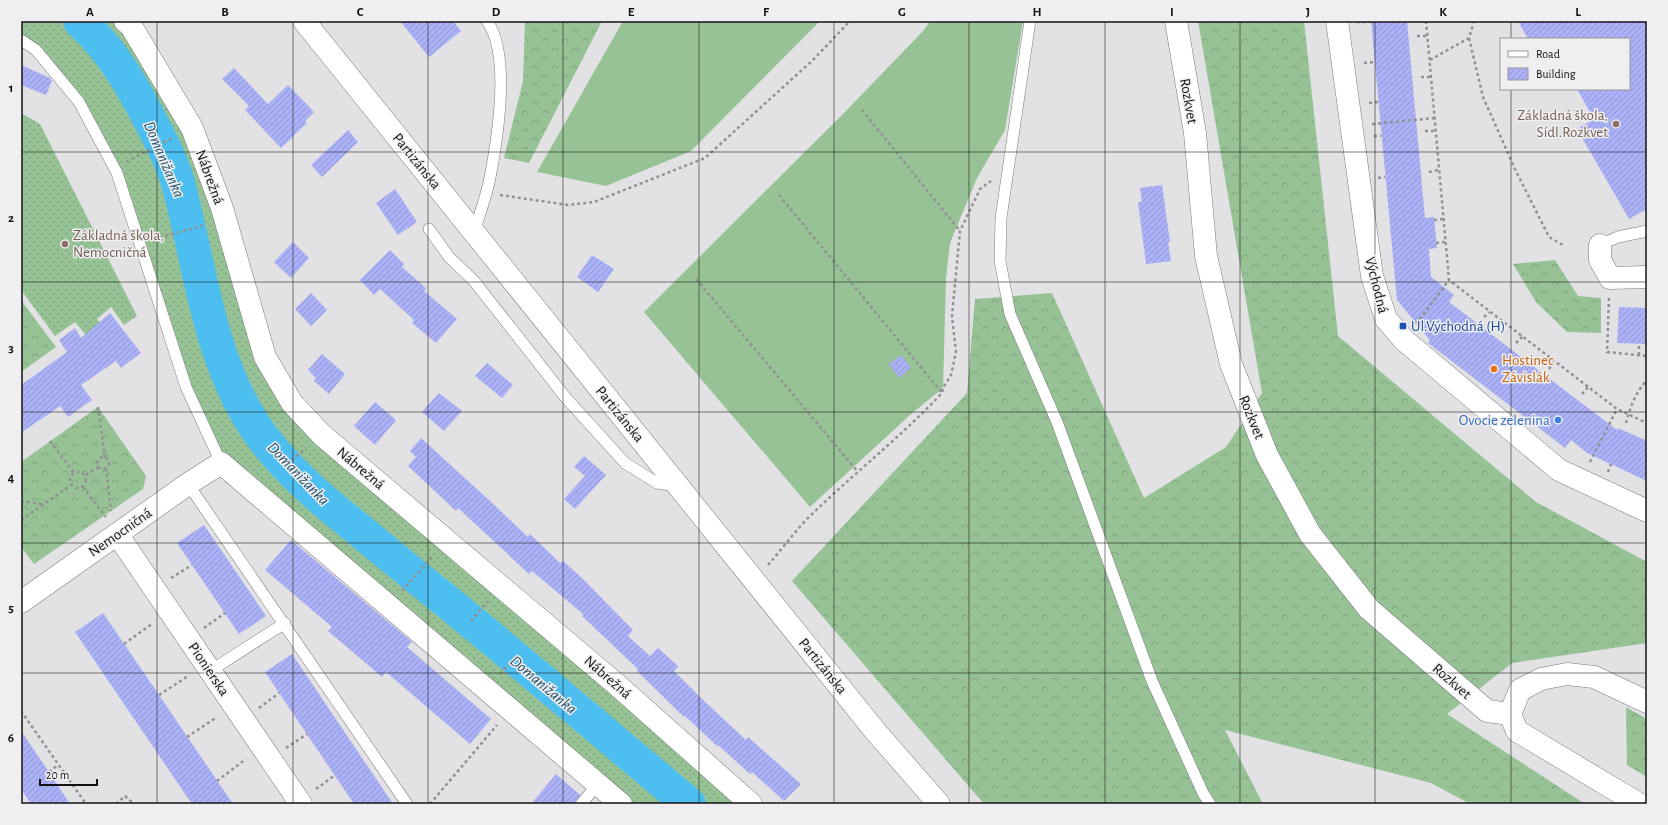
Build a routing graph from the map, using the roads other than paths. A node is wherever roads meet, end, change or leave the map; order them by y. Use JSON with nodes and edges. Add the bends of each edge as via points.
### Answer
{"nodes":[{"id":1,"x":125,"y":21,"type":"edge"},
{"id":2,"x":304,"y":21,"type":"edge"},
{"id":3,"x":488,"y":21,"type":"edge"},
{"id":4,"x":1030,"y":21,"type":"edge"},
{"id":5,"x":1176,"y":21,"type":"edge"},
{"id":6,"x":1347,"y":22,"type":"edge"},
{"id":7,"x":21,"y":40,"type":"edge"},
{"id":8,"x":429,"y":229,"type":"dead end"},
{"id":9,"x":1647,"y":231,"type":"edge"},
{"id":10,"x":474,"y":233,"type":"junction"},
{"id":11,"x":1600,"y":245,"type":"joint"},
{"id":12,"x":1647,"y":277,"type":"edge"},
{"id":13,"x":221,"y":463,"type":"junction"},
{"id":14,"x":188,"y":484,"type":"junction"},
{"id":15,"x":678,"y":486,"type":"junction"},
{"id":16,"x":1647,"y":511,"type":"edge"},
{"id":17,"x":112,"y":526,"type":"junction"},
{"id":18,"x":21,"y":602,"type":"edge"},
{"id":19,"x":285,"y":624,"type":"junction"},
{"id":20,"x":200,"y":673,"type":"junction"},
{"id":21,"x":1647,"y":702,"type":"edge"},
{"id":22,"x":1510,"y":714,"type":"junction"},
{"id":23,"x":598,"y":784,"type":"junction"},
{"id":24,"x":306,"y":798,"type":"edge"},
{"id":25,"x":407,"y":804,"type":"edge"},
{"id":26,"x":581,"y":804,"type":"edge"},
{"id":27,"x":621,"y":804,"type":"edge"},
{"id":28,"x":751,"y":804,"type":"edge"},
{"id":29,"x":939,"y":804,"type":"edge"},
{"id":30,"x":1210,"y":804,"type":"edge"},
{"id":31,"x":1639,"y":804,"type":"edge"}],
"edges":[{"from":1,"to":28,"type":"street","name":"Nábrežná","via":[[131,26],[192,128],[225,220],[265,357],[292,403],[322,435],[610,678]]},
{"from":2,"to":10,"type":"street","name":"Partizánska"},
{"from":3,"to":10,"type":"lane","via":[[493,28],[501,59],[500,103],[488,184]]},
{"from":4,"to":30,"type":"lane","via":[[1001,218],[1000,261],[1010,314],[1057,422],[1152,681]]},
{"from":5,"to":22,"type":"street","name":"Rozkvet","via":[[1195,133],[1206,256],[1231,364],[1267,455],[1310,534],[1369,609],[1487,711]]},
{"from":6,"to":16,"type":"street","name":"Východná","via":[[1372,276],[1386,319],[1404,340],[1560,470]]},
{"from":7,"to":13,"type":"lane","via":[[36,50],[79,102],[114,168],[186,387]]},
{"from":8,"to":15,"type":"lane","via":[[449,257],[474,281],[566,398],[625,463],[657,483]]},
{"from":9,"to":11,"type":"lane","via":[[1618,237]]},
{"from":10,"to":15,"type":"street","name":"Partizánska"},
{"from":11,"to":12,"type":"street","via":[[1600,260],[1610,278]]},
{"from":13,"to":14,"type":"street","name":"Nemocničná"},
{"from":13,"to":23,"type":"street"},
{"from":14,"to":17,"type":"street","name":"Nemocničná"},
{"from":14,"to":19,"type":"lane"},
{"from":15,"to":29,"type":"street","name":"Partizánska","via":[[876,732]]},
{"from":17,"to":18,"type":"street","name":"Nemocničná"},
{"from":17,"to":20,"type":"street","name":"Pionierska"},
{"from":19,"to":20,"type":"lane"},
{"from":19,"to":25,"type":"lane"},
{"from":20,"to":24,"type":"street","name":"Pionierska"},
{"from":21,"to":22,"type":"street","via":[[1594,677],[1567,674],[1541,679],[1520,690]]},
{"from":22,"to":31,"type":"street","via":[[1517,731]]},
{"from":23,"to":26,"type":"lane"},
{"from":23,"to":27,"type":"street"}]}
